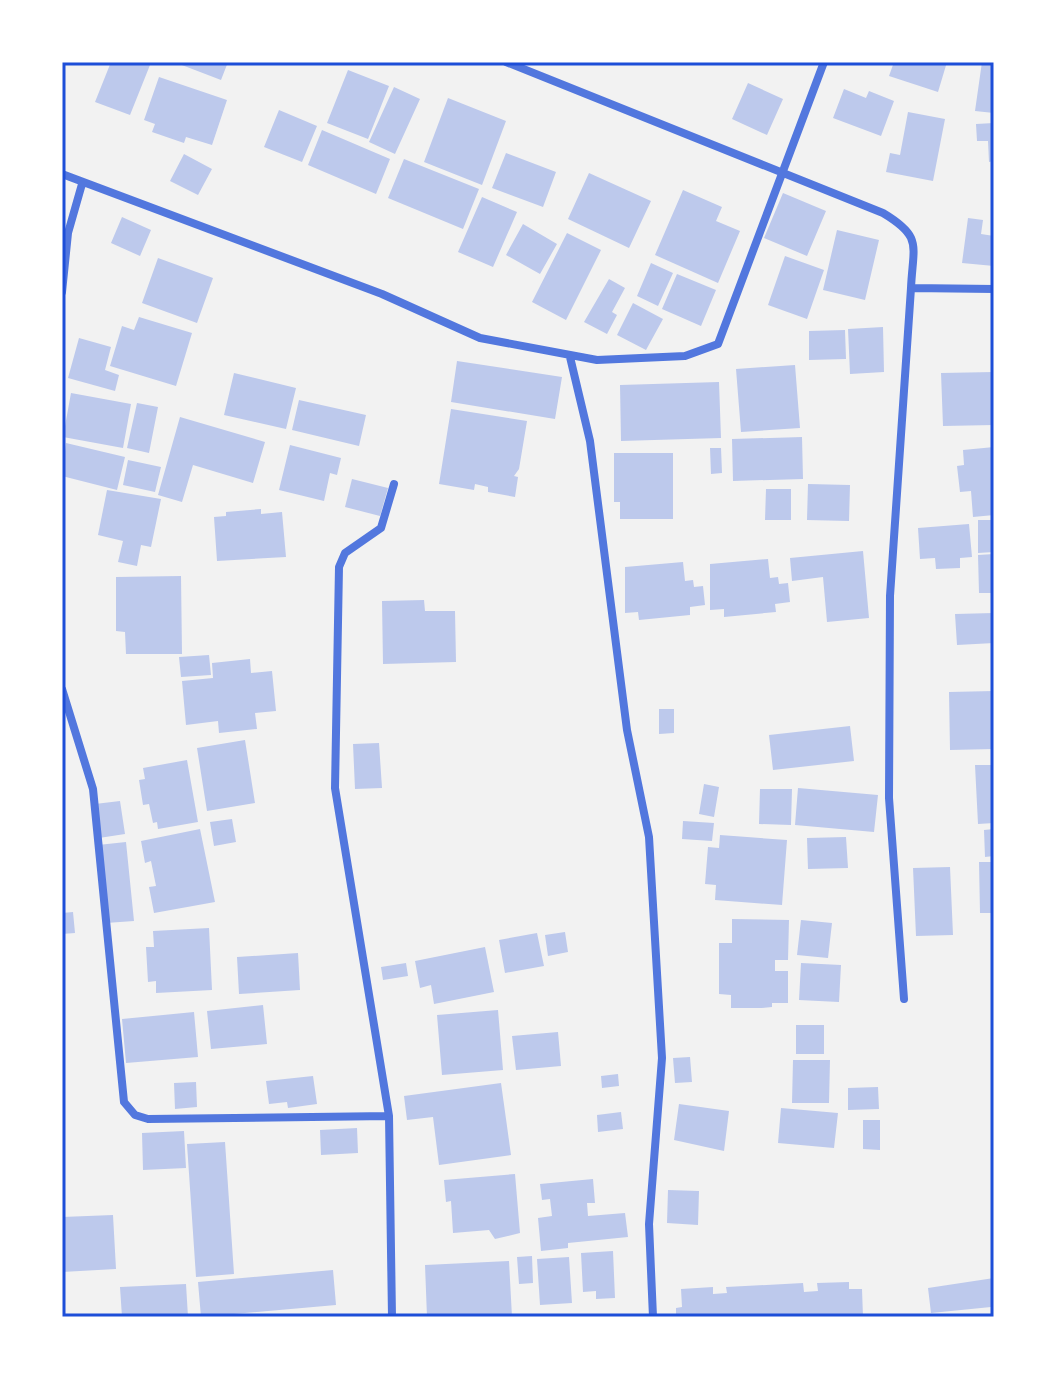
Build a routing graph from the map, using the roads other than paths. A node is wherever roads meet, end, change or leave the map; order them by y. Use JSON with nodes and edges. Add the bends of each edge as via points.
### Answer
{"nodes":[{"id":1,"x":506,"y":62,"type":"edge"},
{"id":2,"x":824,"y":62,"type":"edge"},
{"id":3,"x":62,"y":174,"type":"edge"},
{"id":4,"x":779,"y":175,"type":"junction"},
{"id":5,"x":82,"y":184,"type":"junction"},
{"id":6,"x":911,"y":288,"type":"junction"},
{"id":7,"x":994,"y":289,"type":"edge"},
{"id":8,"x":62,"y":291,"type":"edge"},
{"id":9,"x":570,"y":357,"type":"junction"},
{"id":10,"x":394,"y":484,"type":"dead end"},
{"id":11,"x":62,"y":689,"type":"edge"},
{"id":12,"x":904,"y":999,"type":"dead end"},
{"id":13,"x":389,"y":1116,"type":"junction"},
{"id":14,"x":392,"y":1317,"type":"edge"},
{"id":15,"x":653,"y":1317,"type":"edge"}],
"edges":[{"from":1,"to":4,"type":"street"},
{"from":2,"to":4,"type":"street"},
{"from":3,"to":5,"type":"street"},
{"from":4,"to":6,"type":"street","via":[[883,213],[907,228],[913,241]]},
{"from":4,"to":9,"type":"street","via":[[718,344],[685,356]]},
{"from":5,"to":8,"type":"street","via":[[68,233]]},
{"from":5,"to":9,"type":"street","via":[[382,294],[480,338]]},
{"from":6,"to":7,"type":"street"},
{"from":6,"to":12,"type":"street","via":[[890,596],[889,798]]},
{"from":9,"to":15,"type":"street","via":[[590,441],[627,730],[649,837],[662,1058],[649,1224]]},
{"from":10,"to":13,"type":"street","via":[[381,528],[341,560],[335,652],[335,788]]},
{"from":11,"to":13,"type":"street","via":[[93,789],[124,1102],[135,1115],[148,1119]]},
{"from":13,"to":14,"type":"street"}]}
